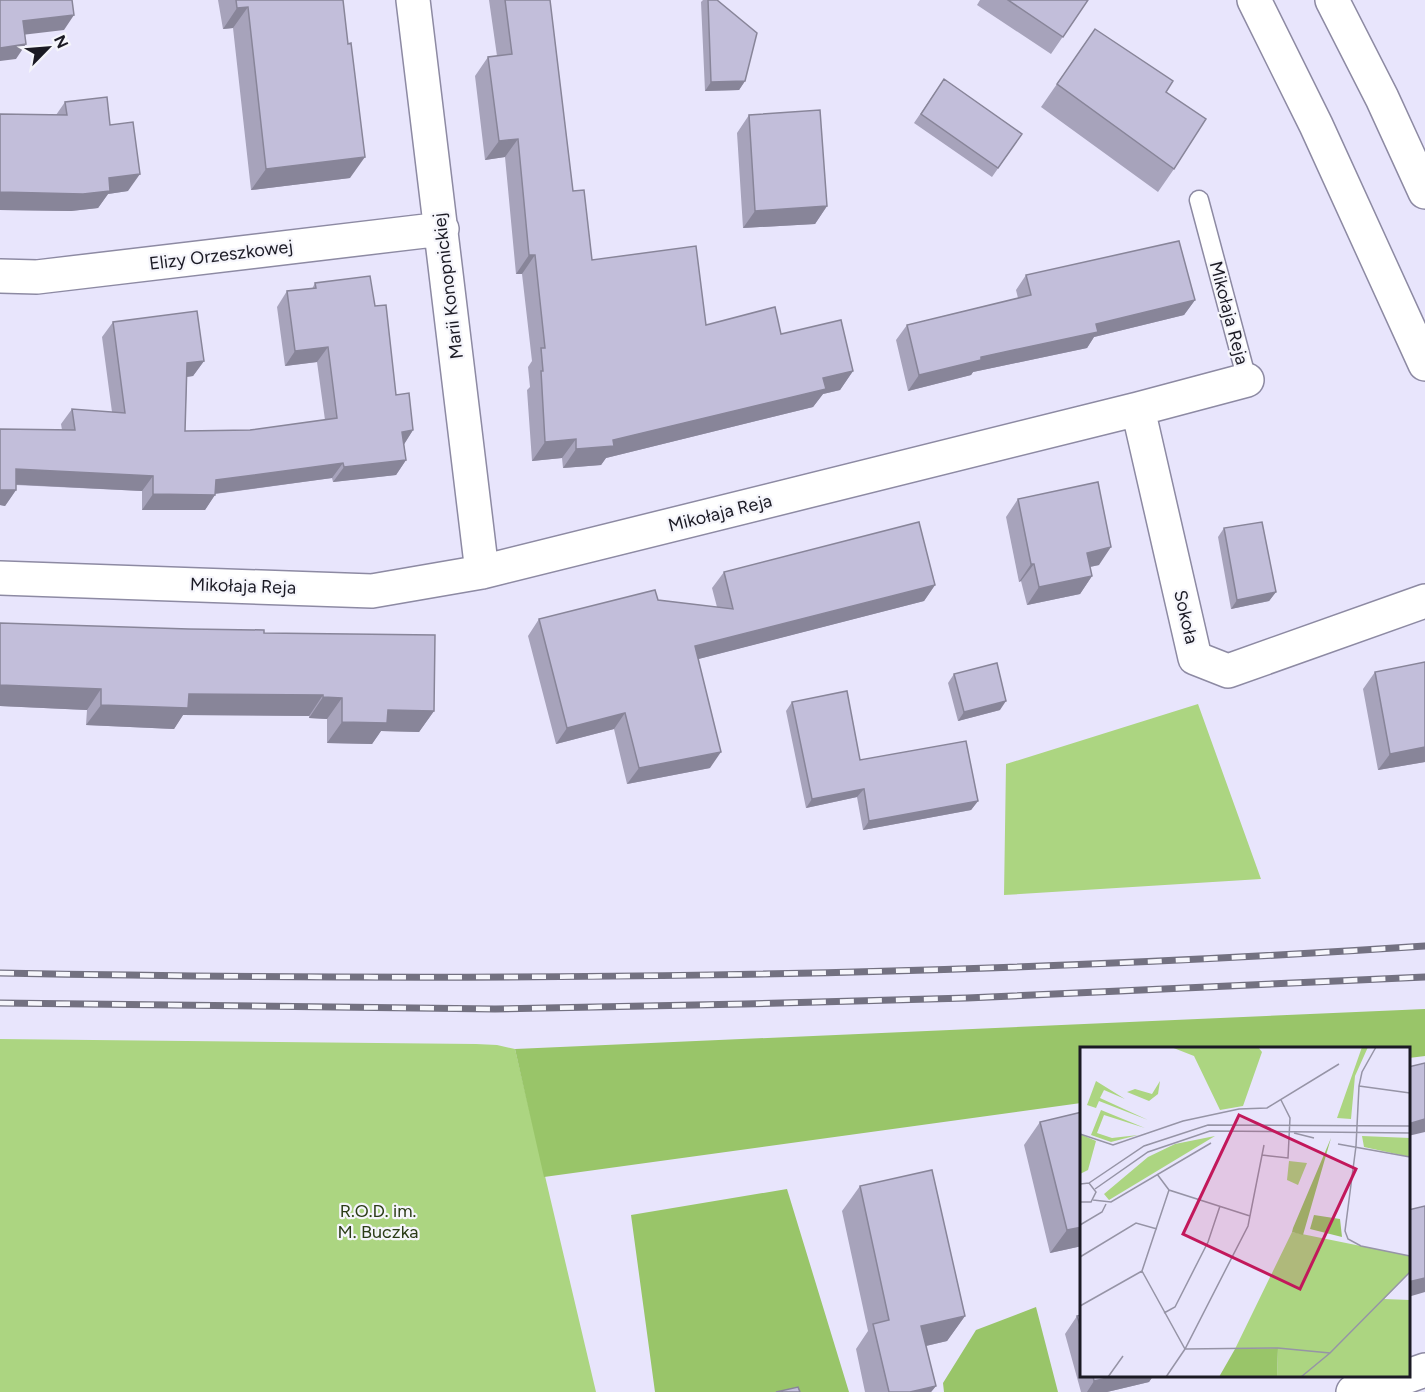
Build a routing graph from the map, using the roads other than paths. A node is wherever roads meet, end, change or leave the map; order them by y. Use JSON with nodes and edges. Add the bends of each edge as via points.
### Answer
{"nodes":[{"id":1,"x":413,"y":0,"type":"edge"},
{"id":2,"x":1254,"y":0,"type":"edge"},
{"id":3,"x":1332,"y":0,"type":"edge"},
{"id":4,"x":1425,"y":192,"type":"edge"},
{"id":5,"x":1199,"y":200,"type":"dead end"},
{"id":6,"x":442,"y":229,"type":"junction"},
{"id":7,"x":0,"y":276,"type":"edge"},
{"id":8,"x":1425,"y":364,"type":"edge"},
{"id":9,"x":1247,"y":380,"type":"joint"},
{"id":10,"x":1138,"y":409,"type":"junction"},
{"id":11,"x":482,"y":572,"type":"junction"},
{"id":12,"x":0,"y":578,"type":"edge"},
{"id":13,"x":1425,"y":601,"type":"edge"},
{"id":14,"x":1425,"y":1370,"type":"edge"},
{"id":15,"x":1410,"y":1375,"type":"edge"},
{"id":16,"x":1405,"y":1377,"type":"edge"},
{"id":17,"x":1353,"y":1392,"type":"edge"}],
"edges":[{"from":1,"to":6,"type":"street","name":"Marii Konopnickiej"},
{"from":2,"to":8,"type":"street"},
{"from":3,"to":4,"type":"street"},
{"from":5,"to":9,"type":"lane","name":"Mikołaja Reja"},
{"from":6,"to":7,"type":"street","name":"Elizy Orzeszkowej","via":[[37,277]]},
{"from":6,"to":11,"type":"street","name":"Marii Konopnickiej"},
{"from":9,"to":10,"type":"street","name":"Mikołaja Reja"},
{"from":10,"to":11,"type":"street","name":"Mikołaja Reja"},
{"from":10,"to":13,"type":"street","name":"Sokoła","via":[[1195,658],[1228,671]]},
{"from":11,"to":12,"type":"street","name":"Mikołaja Reja","via":[[372,591]]},
{"from":14,"to":15,"type":"street"},
{"from":16,"to":17,"type":"street"}]}
